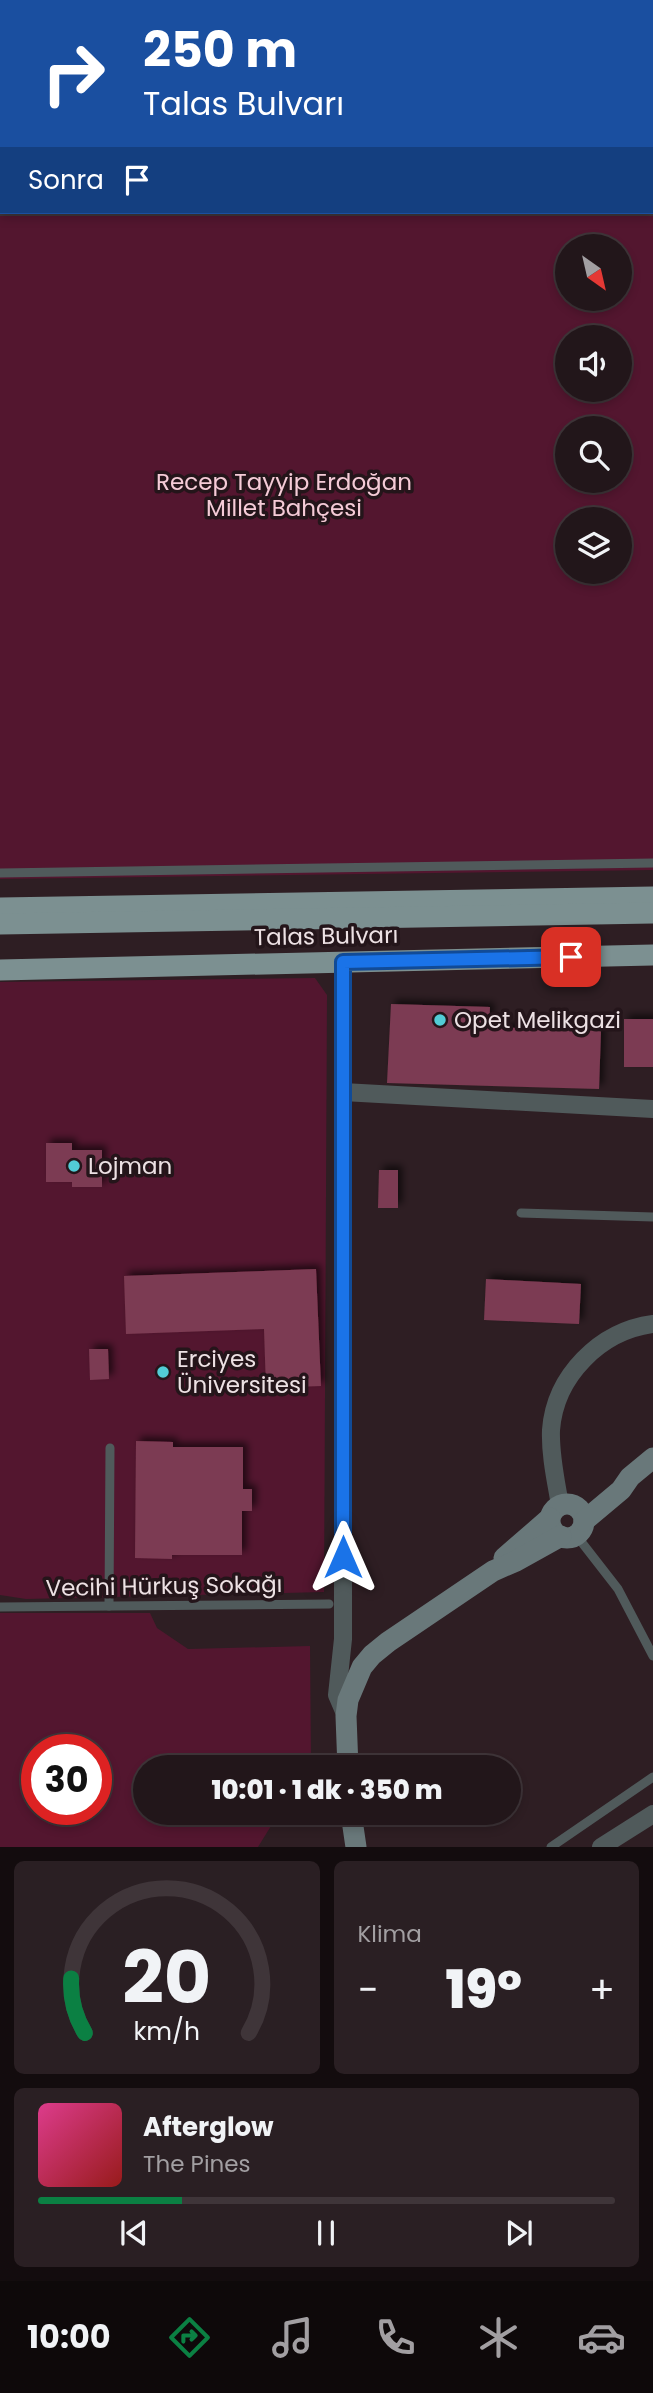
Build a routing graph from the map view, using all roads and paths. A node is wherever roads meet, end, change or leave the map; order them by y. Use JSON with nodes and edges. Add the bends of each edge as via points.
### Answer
{"nodes":[{"id":1,"x":653,"y":863,"type":"edge"},
{"id":2,"x":0,"y":873,"type":"edge"},
{"id":3,"x":653,"y":897,"type":"edge"},
{"id":4,"x":0,"y":908,"type":"edge"},
{"id":5,"x":653,"y":913,"type":"edge"},
{"id":6,"x":0,"y":924,"type":"edge"},
{"id":7,"x":653,"y":955,"type":"edge"},
{"id":8,"x":596,"y":957,"type":"junction"},
{"id":9,"x":653,"y":961,"type":"edge"},
{"id":10,"x":343,"y":962,"type":"junction"},
{"id":11,"x":0,"y":970,"type":"edge"},
{"id":12,"x":343,"y":1092,"type":"junction"},
{"id":13,"x":653,"y":1109,"type":"edge"},
{"id":14,"x":521,"y":1213,"type":"dead end"},
{"id":15,"x":653,"y":1217,"type":"edge"},
{"id":16,"x":653,"y":1324,"type":"edge"},
{"id":17,"x":110,"y":1448,"type":"dead end"},
{"id":18,"x":653,"y":1458,"type":"edge"},
{"id":19,"x":568,"y":1520,"type":"junction"},
{"id":20,"x":329,"y":1604,"type":"dead end"},
{"id":21,"x":108,"y":1606,"type":"junction"},
{"id":22,"x":0,"y":1607,"type":"edge"},
{"id":23,"x":653,"y":1656,"type":"edge"},
{"id":24,"x":346,"y":1716,"type":"junction"},
{"id":25,"x":348,"y":1755,"type":"edge"},
{"id":26,"x":653,"y":1777,"type":"edge"},
{"id":27,"x":653,"y":1814,"type":"edge"},
{"id":28,"x":353,"y":1825,"type":"edge"},
{"id":29,"x":356,"y":1847,"type":"edge"},
{"id":30,"x":551,"y":1847,"type":"edge"},
{"id":31,"x":601,"y":1847,"type":"edge"}],
"edges":[{"from":1,"to":2,"type":"lane"},
{"from":3,"to":4,"type":"main road"},
{"from":5,"to":6,"type":"main road","name":"Talas Bulvarı"},
{"from":7,"to":8,"type":"main road","name":"Talas Bulvarı"},
{"from":8,"to":9,"type":"street"},
{"from":8,"to":10,"type":"main road","name":"Talas Bulvarı"},
{"from":10,"to":11,"type":"main road","name":"Talas Bulvarı"},
{"from":10,"to":12,"type":"street"},
{"from":12,"to":13,"type":"street"},
{"from":12,"to":24,"type":"street","via":[[343,1639],[337,1695]]},
{"from":14,"to":15,"type":"lane"},
{"from":16,"to":19,"type":"street","via":[[627,1330],[599,1345],[567,1380],[557,1403],[551,1445]]},
{"from":17,"to":21,"type":"lane"},
{"from":18,"to":19,"type":"street"},
{"from":19,"to":23,"type":"lane","via":[[618,1589]]},
{"from":19,"to":24,"type":"street","via":[[510,1551],[493,1571],[372,1656],[354,1682]]},
{"from":20,"to":21,"type":"lane","name":"Vecihi Hürkuş Sokağı"},
{"from":21,"to":22,"type":"lane","name":"Vecihi Hürkuş Sokağı"},
{"from":24,"to":25,"type":"street"},
{"from":26,"to":30,"type":"lane"},
{"from":27,"to":31,"type":"street"},
{"from":28,"to":29,"type":"street"}]}
